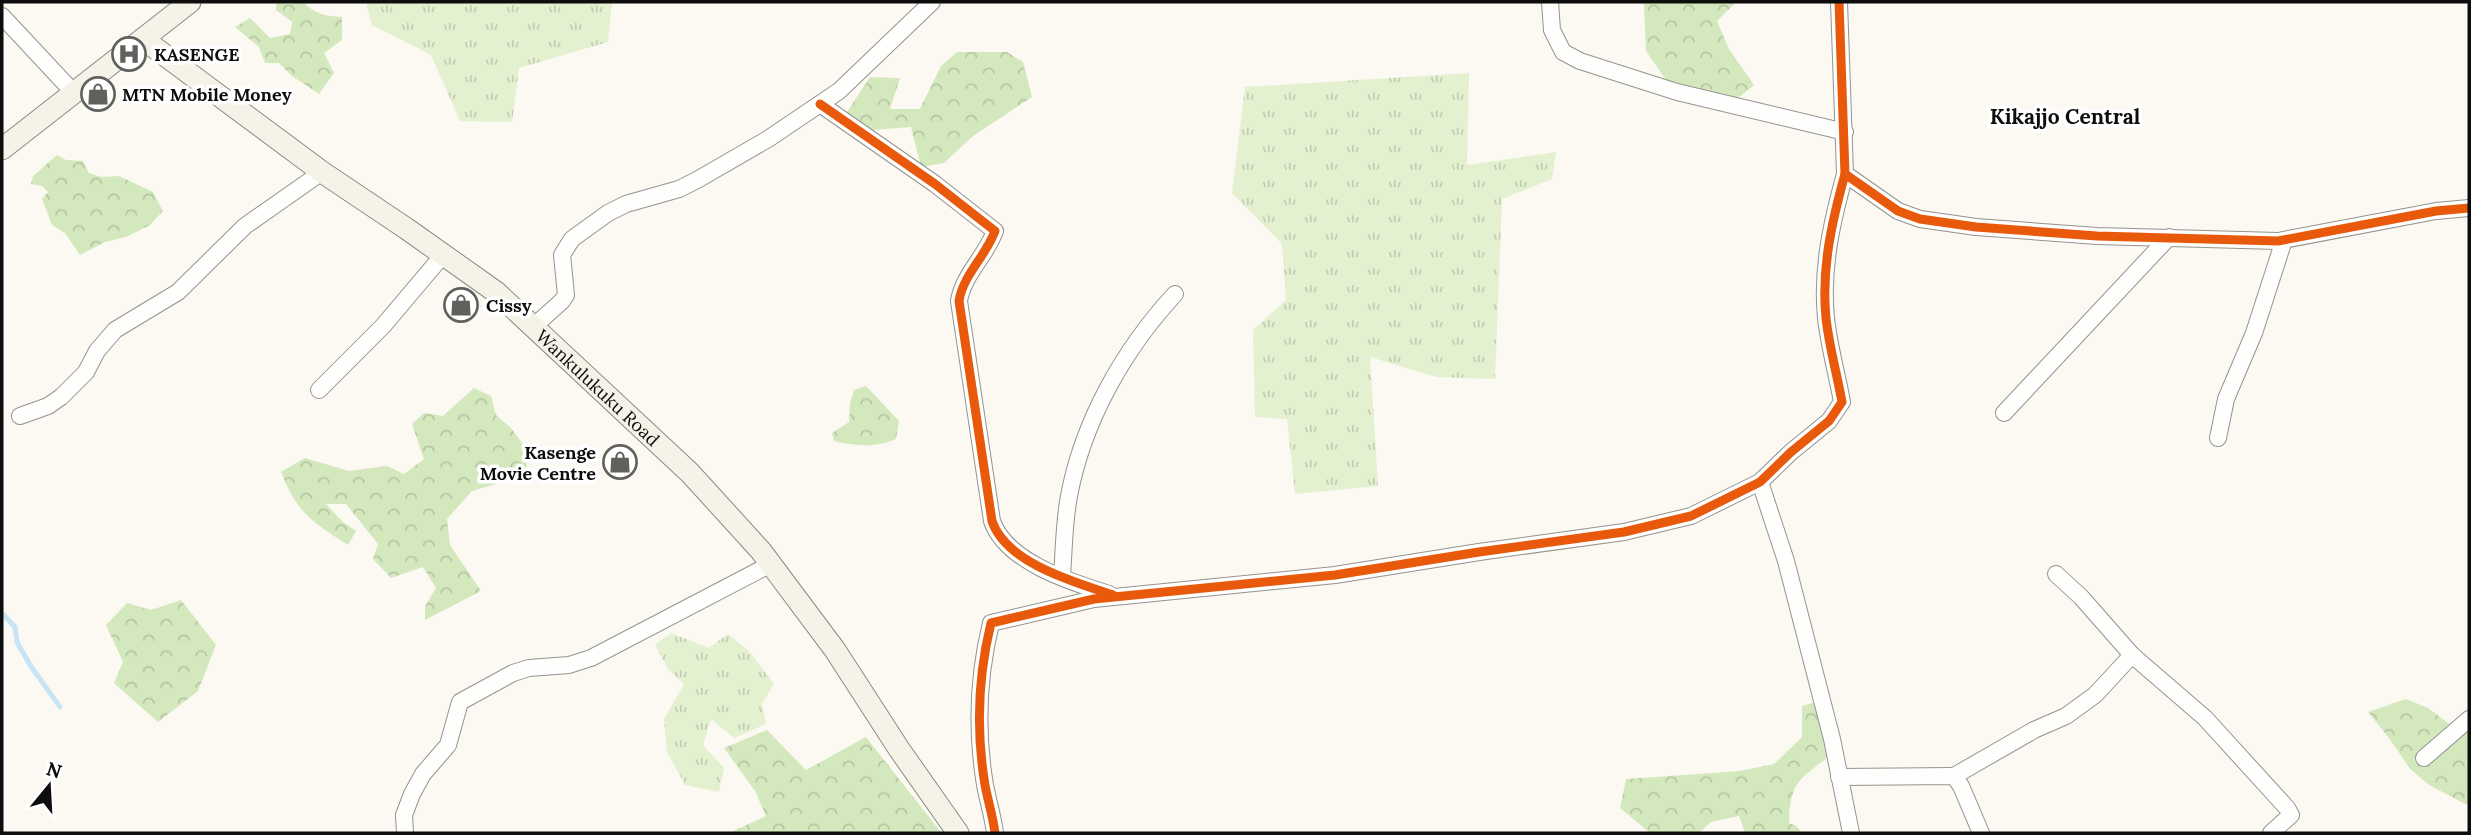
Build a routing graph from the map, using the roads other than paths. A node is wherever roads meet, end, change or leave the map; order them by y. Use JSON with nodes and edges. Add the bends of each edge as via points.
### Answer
{"nodes":[{"id":1,"x":190,"y":2,"type":"edge"},
{"id":2,"x":932,"y":2,"type":"edge"},
{"id":3,"x":1550,"y":2,"type":"edge"},
{"id":4,"x":1839,"y":2,"type":"edge"},
{"id":5,"x":2,"y":16,"type":"edge"},
{"id":6,"x":143,"y":39,"type":"junction"},
{"id":7,"x":74,"y":93,"type":"junction"},
{"id":8,"x":820,"y":104,"type":"junction"},
{"id":9,"x":1845,"y":132,"type":"junction"},
{"id":10,"x":2,"y":149,"type":"edge"},
{"id":11,"x":322,"y":173,"type":"junction"},
{"id":12,"x":1845,"y":174,"type":"junction"},
{"id":13,"x":2469,"y":208,"type":"edge"},
{"id":14,"x":2169,"y":237,"type":"junction"},
{"id":15,"x":2284,"y":240,"type":"junction"},
{"id":16,"x":443,"y":255,"type":"junction"},
{"id":17,"x":1175,"y":294,"type":"dead end"},
{"id":18,"x":533,"y":327,"type":"junction"},
{"id":19,"x":319,"y":390,"type":"dead end"},
{"id":20,"x":2004,"y":413,"type":"dead end"},
{"id":21,"x":20,"y":416,"type":"dead end"},
{"id":22,"x":2218,"y":438,"type":"dead end"},
{"id":23,"x":1760,"y":482,"type":"junction"},
{"id":24,"x":771,"y":564,"type":"junction"},
{"id":25,"x":2056,"y":574,"type":"dead end"},
{"id":26,"x":1062,"y":576,"type":"junction"},
{"id":27,"x":1116,"y":596,"type":"junction"},
{"id":28,"x":2132,"y":655,"type":"junction"},
{"id":29,"x":2469,"y":719,"type":"edge"},
{"id":30,"x":2424,"y":758,"type":"dead end"},
{"id":31,"x":1954,"y":776,"type":"junction"},
{"id":32,"x":1839,"y":777,"type":"junction"},
{"id":33,"x":405,"y":833,"type":"edge"},
{"id":34,"x":958,"y":833,"type":"edge"},
{"id":35,"x":995,"y":833,"type":"edge"},
{"id":36,"x":1851,"y":833,"type":"edge"},
{"id":37,"x":1981,"y":833,"type":"edge"},
{"id":38,"x":2272,"y":833,"type":"edge"}],
"edges":[{"from":1,"to":6,"type":"main road"},
{"from":2,"to":8,"type":"street","via":[[863,70]]},
{"from":3,"to":9,"type":"street","via":[[1552,30],[1563,52],[1580,61],[1677,92]]},
{"from":4,"to":9,"type":"street"},
{"from":5,"to":7,"type":"street"},
{"from":6,"to":7,"type":"main road"},
{"from":6,"to":11,"type":"main road","name":"Wankulukuku Road"},
{"from":7,"to":10,"type":"main road"},
{"from":8,"to":18,"type":"street","via":[[697,180],[626,204],[572,239],[562,255],[566,295]]},
{"from":8,"to":26,"type":"street","via":[[995,231],[961,287],[959,301],[992,521],[996,534],[1013,552]]},
{"from":9,"to":12,"type":"street"},
{"from":11,"to":16,"type":"main road","name":"Wankulukuku Road"},
{"from":11,"to":21,"type":"street","via":[[245,226],[178,292],[115,330],[86,372],[61,397]]},
{"from":12,"to":14,"type":"street","via":[[1898,211],[1920,219],[2042,232]]},
{"from":12,"to":23,"type":"street","via":[[1825,278],[1826,318],[1842,402],[1829,421]]},
{"from":13,"to":15,"type":"street"},
{"from":14,"to":15,"type":"street"},
{"from":14,"to":20,"type":"street"},
{"from":15,"to":22,"type":"street","via":[[2226,399]]},
{"from":16,"to":18,"type":"main road","name":"Wankulukuku Road","via":[[496,292]]},
{"from":16,"to":19,"type":"street","via":[[383,326]]},
{"from":17,"to":26,"type":"street","via":[[1132,346],[1080,451],[1069,496]]},
{"from":18,"to":24,"type":"main road","name":"Wankulukuku Road","via":[[690,473]]},
{"from":23,"to":27,"type":"street","via":[[1691,516],[1624,532],[1335,575]]},
{"from":23,"to":32,"type":"street","via":[[1786,561]]},
{"from":24,"to":33,"type":"street","via":[[591,658],[513,673],[460,702],[448,745],[412,794],[404,815]]},
{"from":24,"to":34,"type":"main road","name":"Wankulukuku Road"},
{"from":25,"to":28,"type":"street"},
{"from":26,"to":27,"type":"street"},
{"from":27,"to":35,"type":"street","via":[[991,622],[984,651],[979,735]]},
{"from":28,"to":31,"type":"street","via":[[2095,695],[2066,716]]},
{"from":28,"to":38,"type":"street","via":[[2205,718],[2287,808],[2291,815]]},
{"from":29,"to":30,"type":"street"},
{"from":31,"to":32,"type":"street"},
{"from":31,"to":37,"type":"street"},
{"from":32,"to":36,"type":"street"}]}
